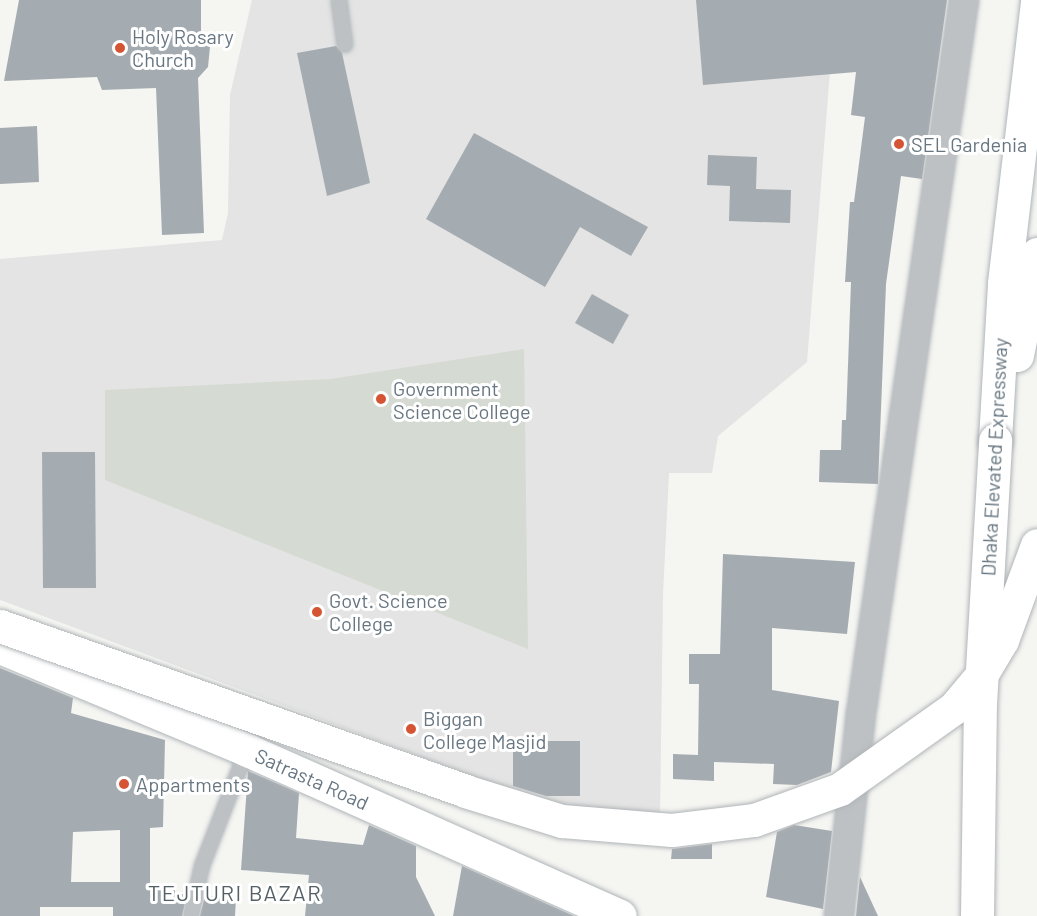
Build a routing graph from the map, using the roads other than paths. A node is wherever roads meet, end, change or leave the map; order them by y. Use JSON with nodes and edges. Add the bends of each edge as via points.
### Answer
{"nodes":[{"id":1,"x":339,"y":0,"type":"edge"},
{"id":2,"x":964,"y":0,"type":"edge"},
{"id":3,"x":1037,"y":0,"type":"edge"},
{"id":4,"x":345,"y":45,"type":"dead end"},
{"id":5,"x":1037,"y":254,"type":"edge"},
{"id":6,"x":995,"y":440,"type":"junction"},
{"id":7,"x":1037,"y":545,"type":"edge"},
{"id":8,"x":0,"y":626,"type":"edge"},
{"id":9,"x":0,"y":647,"type":"edge"},
{"id":10,"x":247,"y":750,"type":"junction"},
{"id":11,"x":191,"y":916,"type":"edge"},
{"id":12,"x":620,"y":916,"type":"edge"},
{"id":13,"x":839,"y":916,"type":"edge"},
{"id":14,"x":977,"y":916,"type":"edge"}],
"edges":[{"from":1,"to":4,"type":"lane"},
{"from":2,"to":13,"type":"street","via":[[861,714]]},
{"from":3,"to":6,"type":"main road","name":"Dhaka Elevated Expressway","via":[[1004,283]]},
{"from":5,"to":6,"type":"main road"},
{"from":6,"to":14,"type":"main road","name":"Dhaka Elevated Expressway","bridge":true,"via":[[980,704]]},
{"from":7,"to":8,"type":"main road","bridge":true,"via":[[1002,640],[980,677],[954,708],[840,789],[754,820],[672,830],[562,821],[454,788]]},
{"from":9,"to":10,"type":"main road","name":"Satrasta Road"},
{"from":10,"to":11,"type":"lane","via":[[202,866]]},
{"from":10,"to":12,"type":"main road","name":"Satrasta Road"}]}
